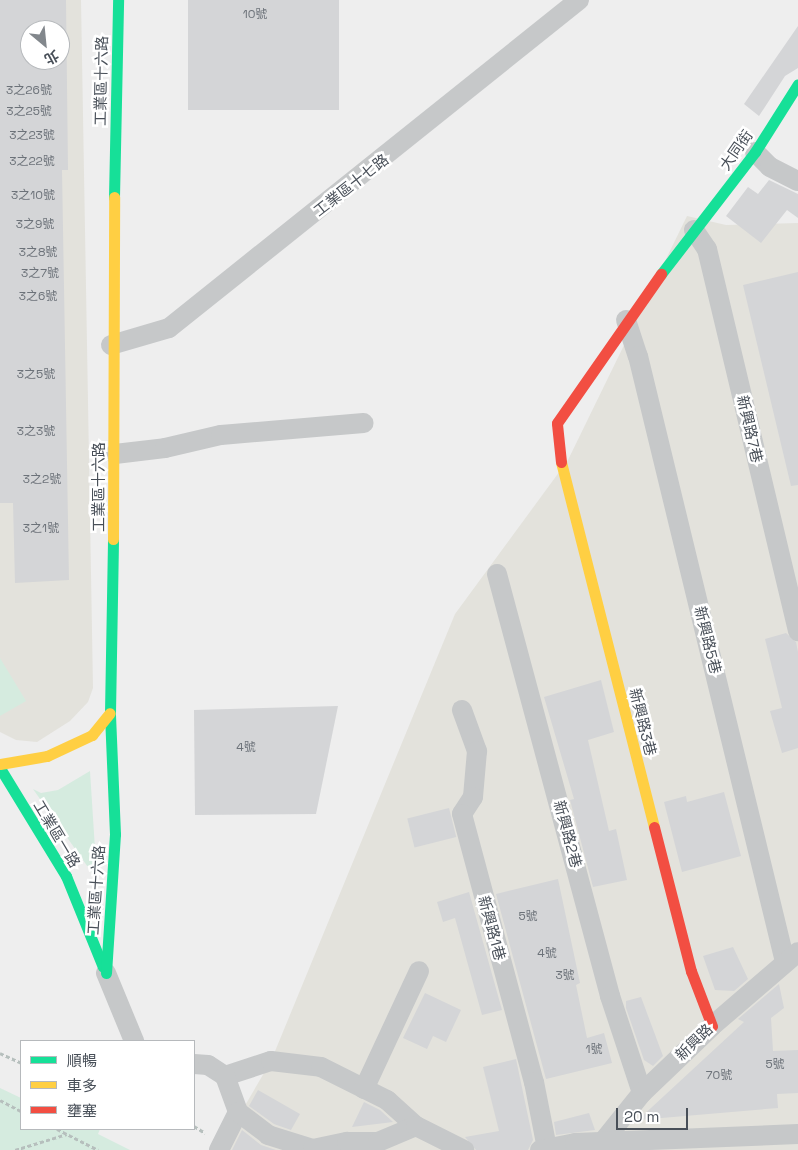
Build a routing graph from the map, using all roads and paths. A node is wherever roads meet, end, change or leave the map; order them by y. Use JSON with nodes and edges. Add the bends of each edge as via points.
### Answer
{"nodes":[{"id":1,"x":118,"y":0,"type":"edge"},
{"id":2,"x":579,"y":0,"type":"edge"},
{"id":3,"x":798,"y":84,"type":"edge"},
{"id":4,"x":755,"y":152,"type":"junction"},
{"id":5,"x":798,"y":181,"type":"edge"},
{"id":6,"x":694,"y":230,"type":"junction"},
{"id":7,"x":626,"y":320,"type":"junction"},
{"id":8,"x":110,"y":345,"type":"junction"},
{"id":9,"x":363,"y":423,"type":"dead end"},
{"id":10,"x":557,"y":423,"type":"joint"},
{"id":11,"x":115,"y":454,"type":"junction"},
{"id":12,"x":498,"y":574,"type":"dead end"},
{"id":13,"x":798,"y":630,"type":"edge"},
{"id":14,"x":462,"y":710,"type":"dead end"},
{"id":15,"x":110,"y":713,"type":"junction"},
{"id":16,"x":0,"y":764,"type":"edge"},
{"id":17,"x":0,"y":768,"type":"edge"},
{"id":18,"x":792,"y":957,"type":"edge"},
{"id":19,"x":419,"y":972,"type":"dead end"},
{"id":20,"x":106,"y":973,"type":"junction"},
{"id":21,"x":712,"y":1026,"type":"junction"},
{"id":22,"x":134,"y":1040,"type":"edge"},
{"id":23,"x":0,"y":1053,"type":"edge"},
{"id":24,"x":20,"y":1063,"type":"edge"},
{"id":25,"x":195,"y":1064,"type":"edge"},
{"id":26,"x":226,"y":1076,"type":"junction"},
{"id":27,"x":364,"y":1089,"type":"junction"},
{"id":28,"x":642,"y":1093,"type":"junction"},
{"id":29,"x":0,"y":1100,"type":"edge"},
{"id":30,"x":20,"y":1110,"type":"edge"},
{"id":31,"x":238,"y":1112,"type":"junction"},
{"id":32,"x":416,"y":1126,"type":"junction"},
{"id":33,"x":63,"y":1130,"type":"edge"},
{"id":34,"x":67,"y":1134,"type":"junction"},
{"id":35,"x":798,"y":1134,"type":"edge"},
{"id":36,"x":601,"y":1147,"type":"edge"},
{"id":37,"x":544,"y":1149,"type":"edge"},
{"id":38,"x":15,"y":1150,"type":"edge"},
{"id":39,"x":98,"y":1150,"type":"edge"},
{"id":40,"x":219,"y":1150,"type":"edge"},
{"id":41,"x":464,"y":1150,"type":"edge"}],
"edges":[{"from":1,"to":8,"type":"street","name":"工業區十六路"},
{"from":2,"to":8,"type":"street","name":"工業區十七路","via":[[169,328]]},
{"from":3,"to":4,"type":"street","name":"大同街"},
{"from":4,"to":5,"type":"street","via":[[770,168]]},
{"from":4,"to":6,"type":"street","name":"大同街"},
{"from":6,"to":7,"type":"street","name":"大同街"},
{"from":6,"to":13,"type":"street","name":"新興路7巷","via":[[707,249]]},
{"from":7,"to":10,"type":"street","name":"大同街"},
{"from":7,"to":18,"type":"street","name":"新興路5巷","via":[[638,356]]},
{"from":8,"to":11,"type":"street","name":"工業區十六路"},
{"from":9,"to":11,"type":"street","via":[[221,435],[165,448]]},
{"from":10,"to":21,"type":"street","name":"新興路3巷","via":[[561,462],[689,961]]},
{"from":11,"to":15,"type":"street","name":"工業區十六路"},
{"from":12,"to":28,"type":"street","name":"新興路2巷","via":[[610,996]]},
{"from":14,"to":37,"type":"street","name":"新興路1巷","via":[[477,751],[474,797],[462,814],[534,1082]]},
{"from":15,"to":16,"type":"street","via":[[92,735],[47,756]]},
{"from":15,"to":20,"type":"street","name":"工業區十六路","via":[[115,834]]},
{"from":17,"to":20,"type":"street","name":"工業區一路","via":[[66,876]]},
{"from":18,"to":21,"type":"street","name":"新興路"},
{"from":19,"to":27,"type":"street"},
{"from":20,"to":22,"type":"street"},
{"from":21,"to":28,"type":"street","name":"新興路"},
{"from":23,"to":24,"type":"path"},
{"from":25,"to":26,"type":"street","via":[[208,1065]]},
{"from":26,"to":27,"type":"street","via":[[271,1061],[321,1067]]},
{"from":26,"to":31,"type":"street"},
{"from":27,"to":32,"type":"street","via":[[387,1100]]},
{"from":28,"to":36,"type":"street","name":"新興路"},
{"from":29,"to":30,"type":"path"},
{"from":31,"to":32,"type":"street","via":[[268,1135],[313,1149],[347,1142],[378,1142]]},
{"from":31,"to":40,"type":"street"},
{"from":32,"to":41,"type":"street"},
{"from":33,"to":34,"type":"path"},
{"from":34,"to":38,"type":"path"},
{"from":34,"to":39,"type":"path"},
{"from":35,"to":36,"type":"street","via":[[688,1136]]},
{"from":36,"to":37,"type":"street","via":[[575,1143]]}]}
